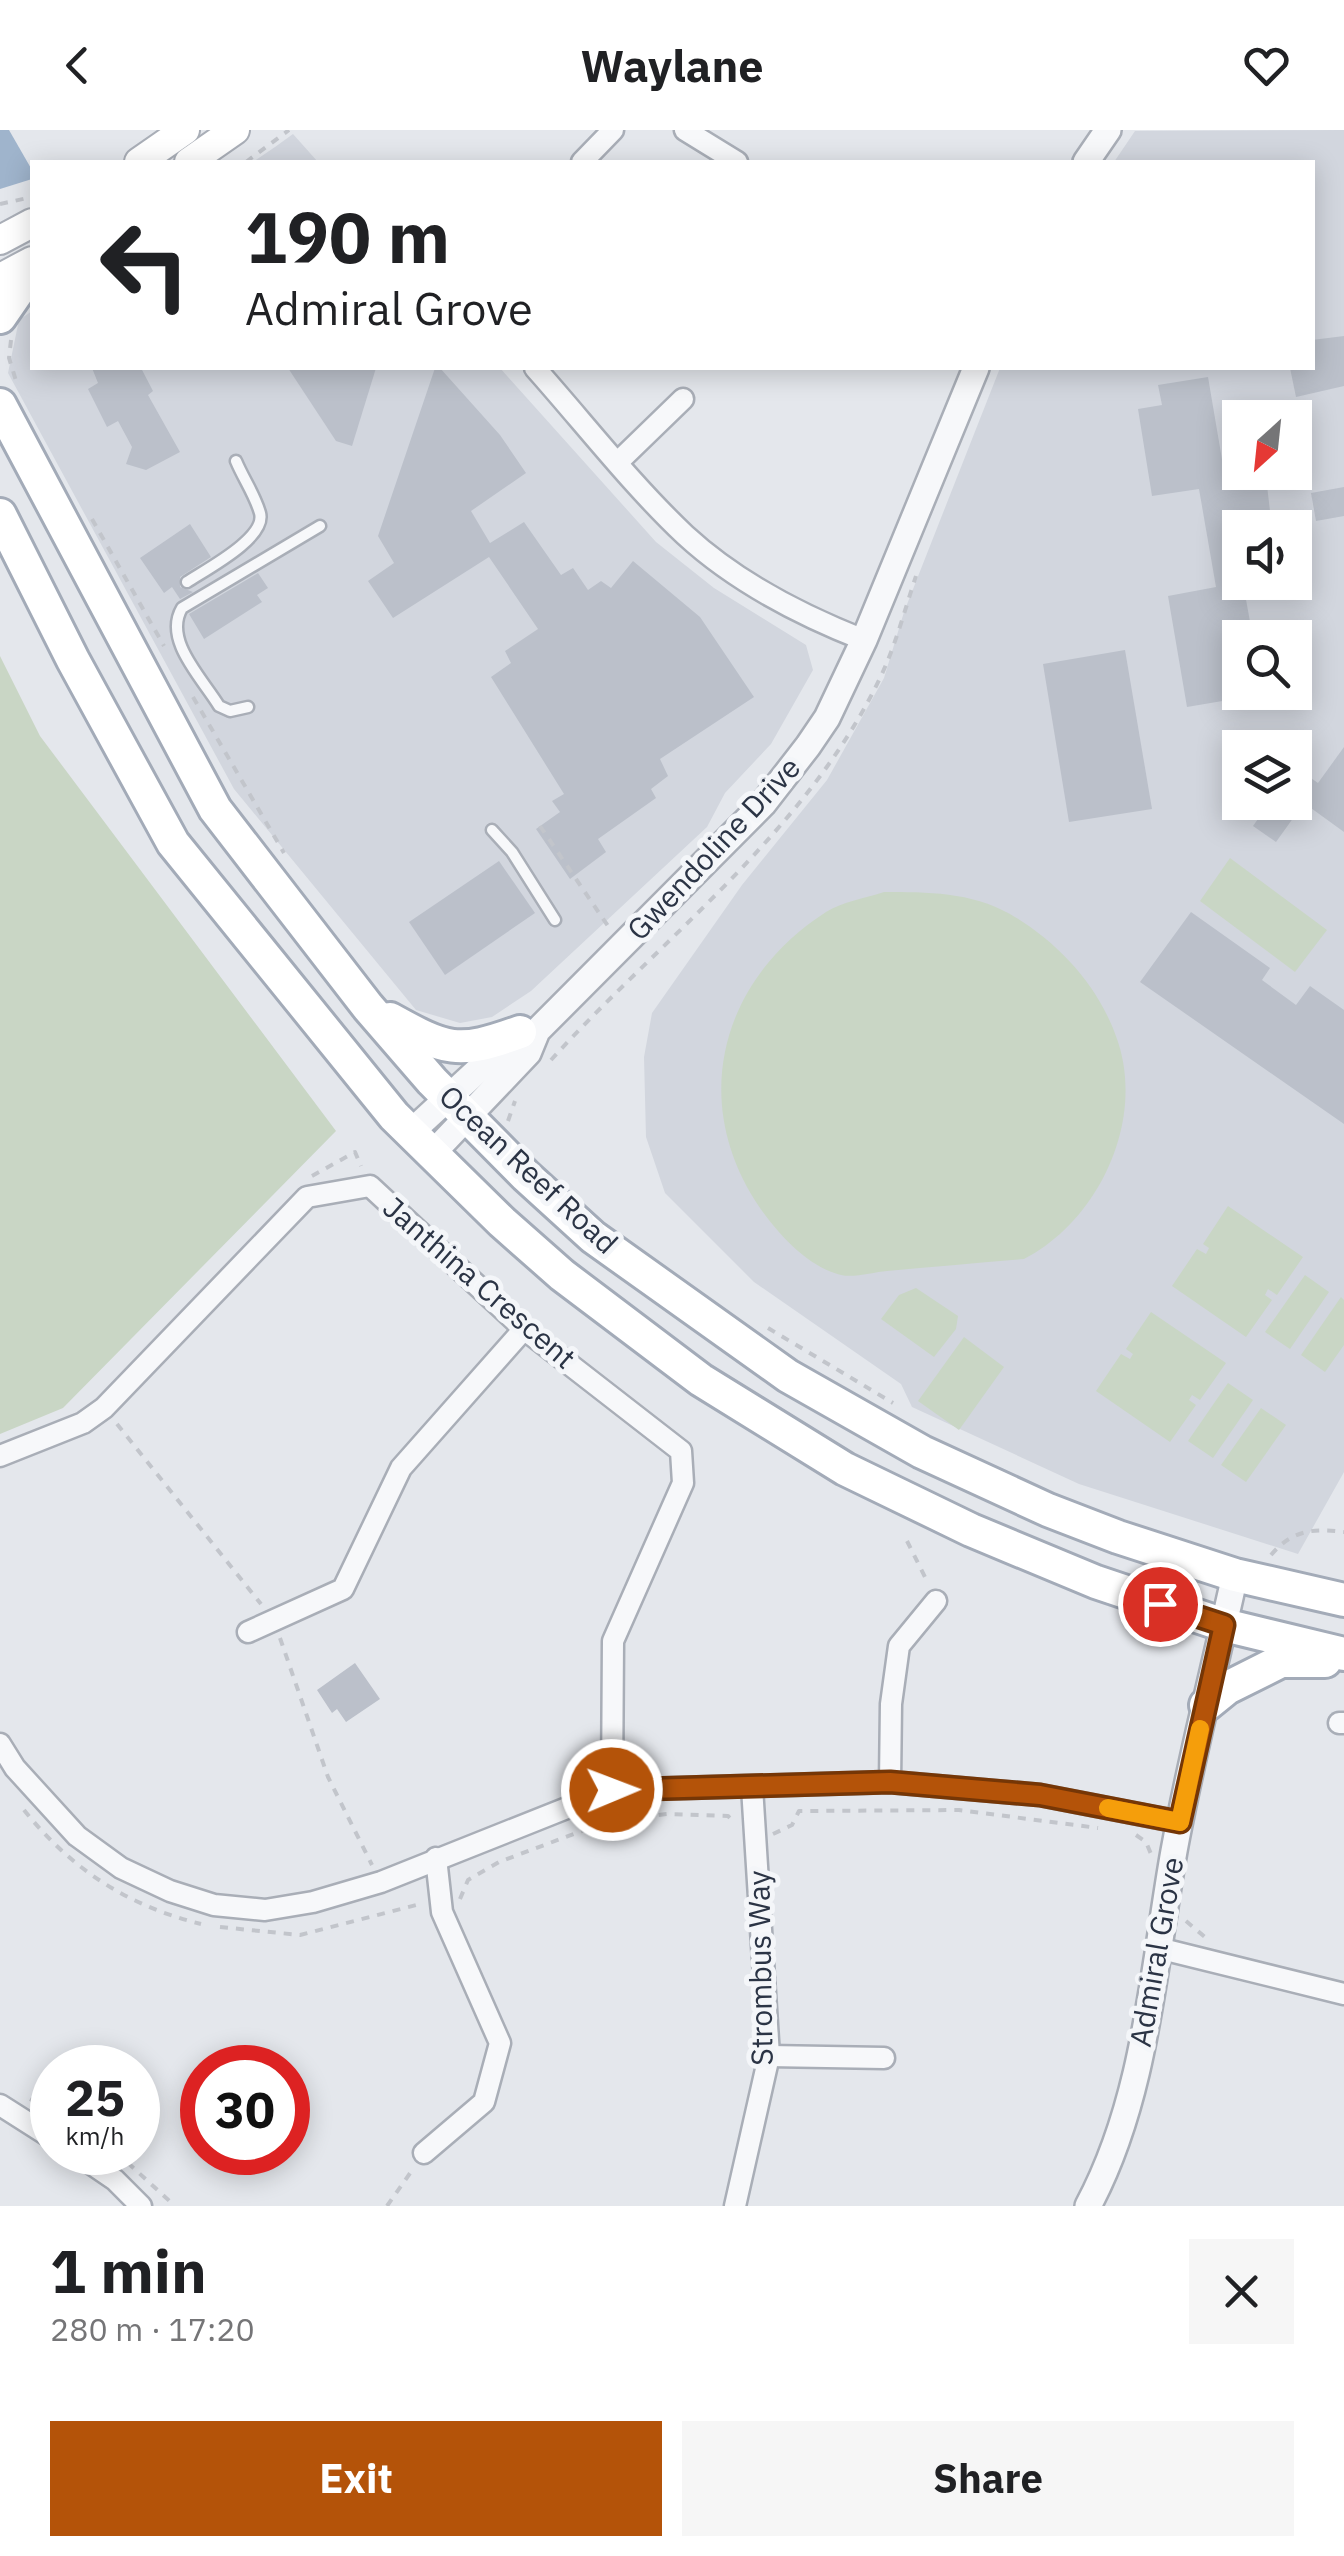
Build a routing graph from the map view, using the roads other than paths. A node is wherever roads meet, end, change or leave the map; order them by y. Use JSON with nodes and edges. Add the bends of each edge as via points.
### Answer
{"nodes":[{"id":1,"x":186,"y":130,"type":"edge"},
{"id":2,"x":235,"y":130,"type":"edge"},
{"id":3,"x":613,"y":130,"type":"edge"},
{"id":4,"x":685,"y":130,"type":"edge"},
{"id":5,"x":1108,"y":130,"type":"edge"},
{"id":6,"x":142,"y":160,"type":"edge"},
{"id":7,"x":192,"y":160,"type":"edge"},
{"id":8,"x":584,"y":160,"type":"edge"},
{"id":9,"x":735,"y":160,"type":"edge"},
{"id":10,"x":1087,"y":160,"type":"edge"},
{"id":11,"x":30,"y":224,"type":"edge"},
{"id":12,"x":0,"y":240,"type":"edge"},
{"id":13,"x":30,"y":262,"type":"edge"},
{"id":14,"x":0,"y":278,"type":"edge"},
{"id":15,"x":30,"y":280,"type":"edge"},
{"id":16,"x":0,"y":317,"type":"edge"},
{"id":17,"x":537,"y":370,"type":"edge"},
{"id":18,"x":975,"y":370,"type":"edge"},
{"id":19,"x":683,"y":398,"type":"dead end"},
{"id":20,"x":0,"y":405,"type":"edge"},
{"id":21,"x":236,"y":461,"type":"dead end"},
{"id":22,"x":618,"y":462,"type":"junction"},
{"id":23,"x":0,"y":516,"type":"edge"},
{"id":24,"x":320,"y":526,"type":"dead end"},
{"id":25,"x":0,"y":549,"type":"edge"},
{"id":26,"x":187,"y":582,"type":"dead end"},
{"id":27,"x":864,"y":640,"type":"junction"},
{"id":28,"x":72,"y":660,"type":"junction"},
{"id":29,"x":248,"y":707,"type":"dead end"},
{"id":30,"x":492,"y":830,"type":"dead end"},
{"id":31,"x":555,"y":920,"type":"dead end"},
{"id":32,"x":368,"y":1007,"type":"junction"},
{"id":33,"x":529,"y":1032,"type":"junction"},
{"id":34,"x":468,"y":1106,"type":"junction"},
{"id":35,"x":421,"y":1144,"type":"junction"},
{"id":36,"x":524,"y":1329,"type":"junction"},
{"id":37,"x":0,"y":1456,"type":"edge"},
{"id":38,"x":1235,"y":1575,"type":"junction"},
{"id":39,"x":1344,"y":1600,"type":"edge"},
{"id":40,"x":936,"y":1601,"type":"road end"},
{"id":41,"x":1224,"y":1625,"type":"junction"},
{"id":42,"x":248,"y":1632,"type":"dead end"},
{"id":43,"x":1344,"y":1654,"type":"edge"},
{"id":44,"x":1344,"y":1662,"type":"edge"},
{"id":45,"x":1206,"y":1705,"type":"junction"},
{"id":46,"x":0,"y":1744,"type":"edge"},
{"id":47,"x":890,"y":1782,"type":"junction"},
{"id":48,"x":752,"y":1787,"type":"junction"},
{"id":49,"x":612,"y":1790,"type":"junction"},
{"id":50,"x":1180,"y":1822,"type":"junction"},
{"id":51,"x":436,"y":1858,"type":"junction"},
{"id":52,"x":1158,"y":1948,"type":"junction"},
{"id":53,"x":1344,"y":1994,"type":"edge"},
{"id":54,"x":769,"y":2056,"type":"junction"},
{"id":55,"x":884,"y":2058,"type":"dead end"},
{"id":56,"x":0,"y":2105,"type":"edge"},
{"id":57,"x":30,"y":2124,"type":"edge"},
{"id":58,"x":424,"y":2154,"type":"road end"},
{"id":59,"x":108,"y":2175,"type":"edge"},
{"id":60,"x":141,"y":2206,"type":"edge"},
{"id":61,"x":735,"y":2206,"type":"edge"},
{"id":62,"x":1088,"y":2206,"type":"edge"}],
"edges":[{"from":1,"to":6,"type":"main road"},
{"from":2,"to":7,"type":"main road"},
{"from":3,"to":8,"type":"street"},
{"from":4,"to":9,"type":"street"},
{"from":5,"to":10,"type":"street"},
{"from":11,"to":12,"type":"main road"},
{"from":13,"to":14,"type":"main road"},
{"from":15,"to":16,"type":"main road"},
{"from":17,"to":22,"type":"street"},
{"from":18,"to":27,"type":"street","name":"Gwendoline Drive"},
{"from":19,"to":22,"type":"street"},
{"from":20,"to":32,"type":"main road","name":"Ocean Reef Road","via":[[215,810]]},
{"from":21,"to":26,"type":"lane","via":[[260,526]]},
{"from":22,"to":27,"type":"street","via":[[686,535],[729,569],[793,609]]},
{"from":23,"to":28,"type":"main road","name":"Ocean Reef Road"},
{"from":24,"to":29,"type":"lane","via":[[182,608],[174,621],[177,640],[219,706]]},
{"from":25,"to":28,"type":"main road"},
{"from":27,"to":33,"type":"street","name":"Gwendoline Drive","via":[[826,718],[763,804]]},
{"from":28,"to":35,"type":"main road","name":"Ocean Reef Road","via":[[172,843]]},
{"from":30,"to":31,"type":"lane"},
{"from":32,"to":33,"type":"main road","via":[[438,1045],[486,1044]]},
{"from":32,"to":34,"type":"main road","name":"Ocean Reef Road"},
{"from":33,"to":34,"type":"street","name":"Gwendoline Drive"},
{"from":33,"to":34,"type":"street","name":"Gwendoline Drive","via":[[528,1053]]},
{"from":34,"to":35,"type":"street","name":"Gwendoline Drive"},
{"from":34,"to":38,"type":"main road","name":"Ocean Reef Road","via":[[593,1237],[788,1376],[1020,1498]]},
{"from":35,"to":41,"type":"main road","name":"Ocean Reef Road","via":[[562,1274],[702,1380],[845,1469],[1096,1582]]},
{"from":36,"to":37,"type":"street","name":"Janthina Crescent","via":[[370,1186],[307,1197],[104,1408],[82,1424]]},
{"from":36,"to":42,"type":"street","via":[[401,1468],[342,1589]]},
{"from":36,"to":49,"type":"street","name":"Janthina Crescent","via":[[681,1452],[683,1483],[614,1640]]},
{"from":38,"to":39,"type":"main road","name":"Ocean Reef Road"},
{"from":38,"to":41,"type":"street","name":"Admiral Grove"},
{"from":40,"to":47,"type":"street","via":[[899,1646]]},
{"from":41,"to":43,"type":"main road","name":"Ocean Reef Road"},
{"from":41,"to":45,"type":"street","name":"Admiral Grove"},
{"from":44,"to":45,"type":"main road","via":[[1281,1661]]},
{"from":45,"to":50,"type":"street","name":"Admiral Grove"},
{"from":46,"to":51,"type":"street","via":[[77,1836],[121,1868],[214,1905],[265,1910],[313,1902]]},
{"from":47,"to":48,"type":"street"},
{"from":47,"to":50,"type":"street","via":[[1040,1795]]},
{"from":48,"to":49,"type":"street"},
{"from":48,"to":54,"type":"street","name":"Strombus Way"},
{"from":49,"to":51,"type":"street"},
{"from":50,"to":52,"type":"street","name":"Admiral Grove"},
{"from":51,"to":58,"type":"street","via":[[442,1912],[500,2043],[484,2102]]},
{"from":52,"to":53,"type":"street"},
{"from":52,"to":62,"type":"street","name":"Admiral Grove","via":[[1130,2095]]},
{"from":54,"to":55,"type":"street"},
{"from":54,"to":61,"type":"street","name":"Strombus Way"},
{"from":56,"to":57,"type":"street"},
{"from":59,"to":60,"type":"street"}]}
